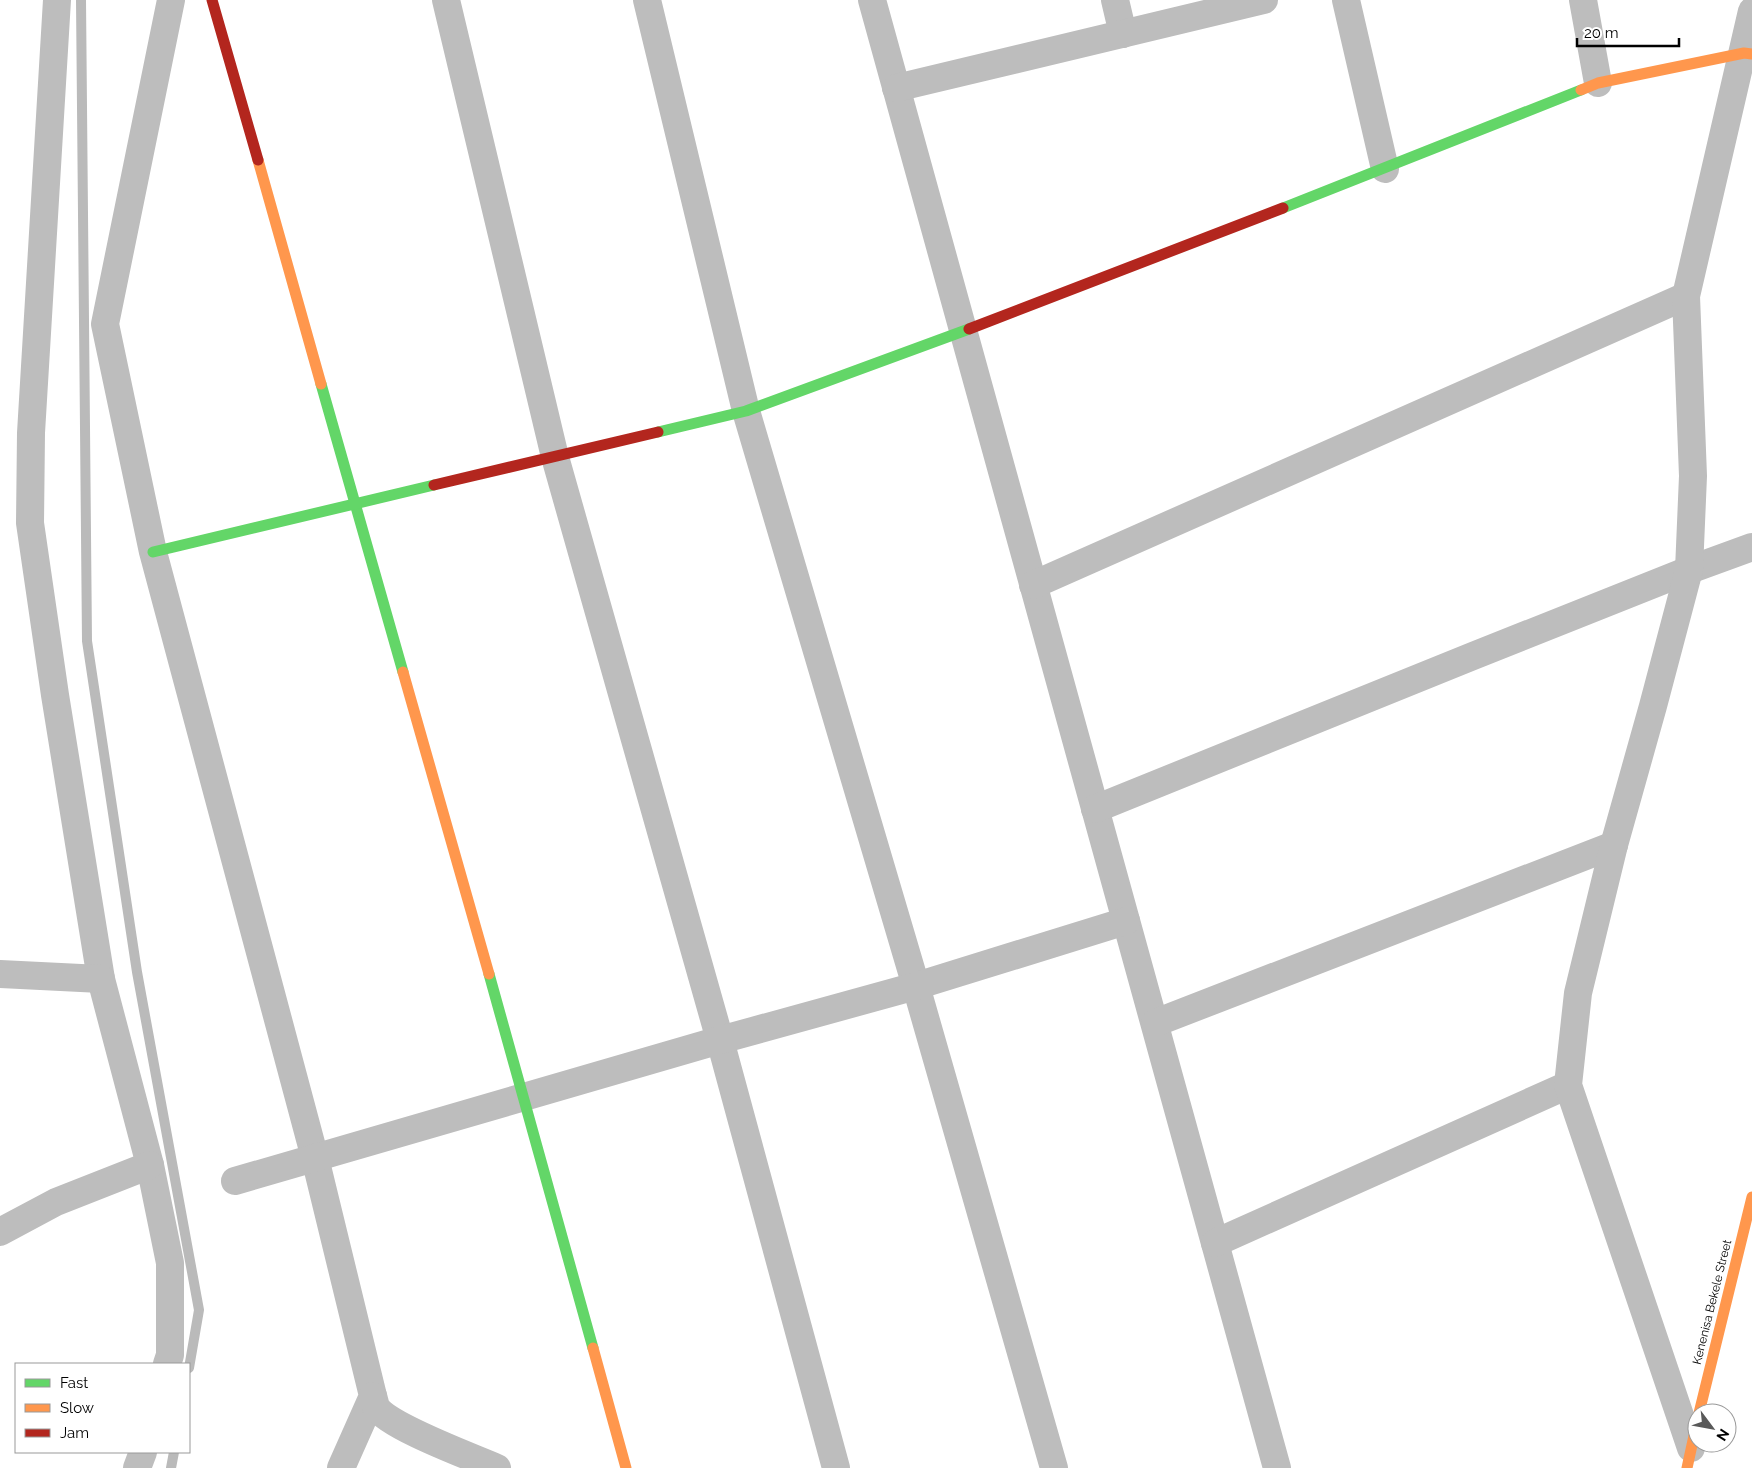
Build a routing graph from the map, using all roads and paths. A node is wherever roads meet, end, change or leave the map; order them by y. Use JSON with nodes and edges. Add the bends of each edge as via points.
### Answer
{"nodes":[{"id":1,"x":57,"y":0,"type":"edge"},
{"id":2,"x":171,"y":0,"type":"edge"},
{"id":3,"x":212,"y":0,"type":"edge"},
{"id":4,"x":446,"y":0,"type":"edge"},
{"id":5,"x":647,"y":0,"type":"edge"},
{"id":6,"x":872,"y":0,"type":"edge"},
{"id":7,"x":1115,"y":0,"type":"edge"},
{"id":8,"x":1264,"y":0,"type":"edge"},
{"id":9,"x":1346,"y":0,"type":"edge"},
{"id":10,"x":1583,"y":0,"type":"edge"},
{"id":11,"x":1752,"y":11,"type":"edge"},
{"id":12,"x":1123,"y":34,"type":"junction"},
{"id":13,"x":1748,"y":53,"type":"edge"},
{"id":14,"x":1598,"y":83,"type":"junction"},
{"id":15,"x":896,"y":88,"type":"junction"},
{"id":16,"x":1385,"y":170,"type":"junction"},
{"id":17,"x":1686,"y":296,"type":"junction"},
{"id":18,"x":963,"y":332,"type":"junction"},
{"id":19,"x":746,"y":411,"type":"junction"},
{"id":20,"x":555,"y":457,"type":"junction"},
{"id":21,"x":356,"y":502,"type":"junction"},
{"id":22,"x":1752,"y":547,"type":"edge"},
{"id":23,"x":153,"y":552,"type":"junction"},
{"id":24,"x":1689,"y":570,"type":"junction"},
{"id":25,"x":1033,"y":585,"type":"junction"},
{"id":26,"x":1096,"y":809,"type":"junction"},
{"id":27,"x":1614,"y":845,"type":"junction"},
{"id":28,"x":1126,"y":921,"type":"junction"},
{"id":29,"x":0,"y":974,"type":"edge"},
{"id":30,"x":101,"y":979,"type":"junction"},
{"id":31,"x":916,"y":986,"type":"junction"},
{"id":32,"x":1154,"y":1023,"type":"junction"},
{"id":33,"x":720,"y":1040,"type":"junction"},
{"id":34,"x":1568,"y":1085,"type":"junction"},
{"id":35,"x":524,"y":1097,"type":"junction"},
{"id":36,"x":315,"y":1158,"type":"junction"},
{"id":37,"x":150,"y":1165,"type":"junction"},
{"id":38,"x":236,"y":1181,"type":"dead end"},
{"id":39,"x":1752,"y":1197,"type":"edge"},
{"id":40,"x":0,"y":1232,"type":"edge"},
{"id":41,"x":1215,"y":1243,"type":"junction"},
{"id":42,"x":168,"y":1363,"type":"edge"},
{"id":43,"x":372,"y":1400,"type":"junction"},
{"id":44,"x":1701,"y":1403,"type":"edge"},
{"id":45,"x":143,"y":1453,"type":"edge"},
{"id":46,"x":1689,"y":1458,"type":"edge"},
{"id":47,"x":137,"y":1468,"type":"edge"},
{"id":48,"x":341,"y":1468,"type":"edge"},
{"id":49,"x":497,"y":1468,"type":"edge"},
{"id":50,"x":626,"y":1468,"type":"edge"},
{"id":51,"x":836,"y":1468,"type":"edge"},
{"id":52,"x":1054,"y":1468,"type":"edge"},
{"id":53,"x":1277,"y":1468,"type":"edge"}],
"edges":[{"from":1,"to":30,"type":"street","via":[[32,432],[30,523]]},
{"from":2,"to":23,"type":"street","via":[[105,324]]},
{"from":3,"to":21,"type":"street"},
{"from":4,"to":20,"type":"street"},
{"from":5,"to":19,"type":"street"},
{"from":6,"to":15,"type":"street"},
{"from":7,"to":12,"type":"street"},
{"from":8,"to":12,"type":"street"},
{"from":9,"to":16,"type":"street"},
{"from":10,"to":14,"type":"street"},
{"from":11,"to":13,"type":"street"},
{"from":12,"to":15,"type":"street"},
{"from":13,"to":14,"type":"street"},
{"from":13,"to":17,"type":"street"},
{"from":14,"to":16,"type":"street"},
{"from":15,"to":18,"type":"street"},
{"from":16,"to":18,"type":"street"},
{"from":17,"to":24,"type":"street","via":[[1693,476]]},
{"from":17,"to":25,"type":"street"},
{"from":18,"to":19,"type":"street"},
{"from":18,"to":25,"type":"street"},
{"from":19,"to":20,"type":"street"},
{"from":19,"to":31,"type":"street"},
{"from":20,"to":21,"type":"street"},
{"from":20,"to":33,"type":"street"},
{"from":21,"to":23,"type":"street"},
{"from":21,"to":35,"type":"street"},
{"from":22,"to":24,"type":"street"},
{"from":23,"to":36,"type":"street"},
{"from":24,"to":26,"type":"street"},
{"from":24,"to":27,"type":"street"},
{"from":25,"to":26,"type":"street"},
{"from":26,"to":28,"type":"street"},
{"from":27,"to":32,"type":"street"},
{"from":27,"to":34,"type":"street","via":[[1578,993]]},
{"from":28,"to":31,"type":"street"},
{"from":28,"to":32,"type":"street"},
{"from":29,"to":30,"type":"street"},
{"from":30,"to":37,"type":"street"},
{"from":31,"to":33,"type":"street"},
{"from":31,"to":52,"type":"street"},
{"from":32,"to":41,"type":"street"},
{"from":33,"to":35,"type":"street"},
{"from":33,"to":51,"type":"street"},
{"from":34,"to":41,"type":"street"},
{"from":34,"to":46,"type":"street"},
{"from":35,"to":36,"type":"street"},
{"from":35,"to":50,"type":"street"},
{"from":36,"to":38,"type":"street"},
{"from":36,"to":43,"type":"street"},
{"from":37,"to":40,"type":"street","via":[[56,1202]]},
{"from":37,"to":42,"type":"street","via":[[170,1263]]},
{"from":39,"to":44,"type":"street","name":"Kenenisa Bekele Street"},
{"from":41,"to":53,"type":"street"},
{"from":43,"to":48,"type":"street"},
{"from":43,"to":49,"type":"street","via":[[384,1414],[405,1428]]},
{"from":45,"to":47,"type":"street"}]}
